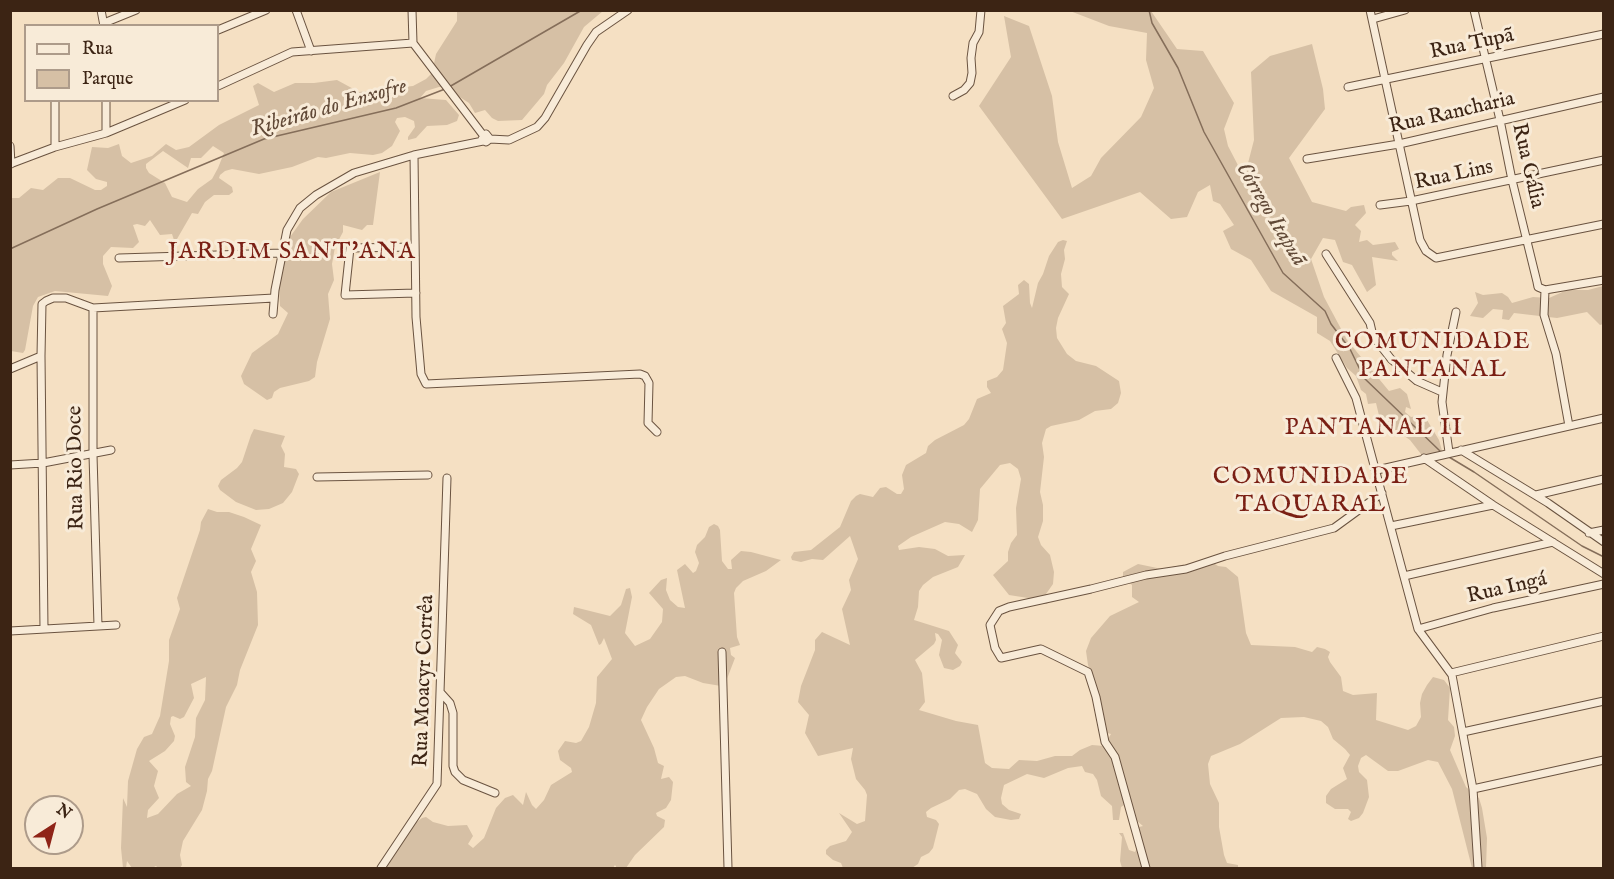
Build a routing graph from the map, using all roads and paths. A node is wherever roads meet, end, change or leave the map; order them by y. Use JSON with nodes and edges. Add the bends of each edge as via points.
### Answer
{"nodes":[{"id":1,"x":101,"y":10,"type":"edge"},
{"id":2,"x":136,"y":10,"type":"edge"},
{"id":3,"x":266,"y":10,"type":"edge"},
{"id":4,"x":296,"y":10,"type":"edge"},
{"id":5,"x":412,"y":10,"type":"edge"},
{"id":6,"x":628,"y":10,"type":"edge"},
{"id":7,"x":981,"y":10,"type":"edge"},
{"id":8,"x":1370,"y":10,"type":"edge"},
{"id":9,"x":1405,"y":10,"type":"edge"},
{"id":10,"x":1474,"y":10,"type":"edge"},
{"id":11,"x":1373,"y":19,"type":"junction"},
{"id":12,"x":104,"y":24,"type":"edge"},
{"id":13,"x":219,"y":30,"type":"edge"},
{"id":14,"x":1604,"y":34,"type":"edge"},
{"id":15,"x":413,"y":43,"type":"junction"},
{"id":16,"x":311,"y":51,"type":"junction"},
{"id":17,"x":1486,"y":59,"type":"junction"},
{"id":18,"x":1386,"y":80,"type":"junction"},
{"id":19,"x":219,"y":86,"type":"edge"},
{"id":20,"x":1348,"y":87,"type":"dead end"},
{"id":21,"x":953,"y":96,"type":"dead end"},
{"id":22,"x":1604,"y":97,"type":"edge"},
{"id":23,"x":55,"y":102,"type":"edge"},
{"id":24,"x":105,"y":102,"type":"edge"},
{"id":25,"x":180,"y":102,"type":"edge"},
{"id":26,"x":1500,"y":120,"type":"junction"},
{"id":27,"x":106,"y":133,"type":"junction"},
{"id":28,"x":485,"y":138,"type":"junction"},
{"id":29,"x":1399,"y":144,"type":"junction"},
{"id":30,"x":10,"y":146,"type":"edge"},
{"id":31,"x":55,"y":147,"type":"junction"},
{"id":32,"x":414,"y":155,"type":"junction"},
{"id":33,"x":1306,"y":159,"type":"dead end"},
{"id":34,"x":1604,"y":160,"type":"edge"},
{"id":35,"x":11,"y":164,"type":"edge"},
{"id":36,"x":1512,"y":180,"type":"junction"},
{"id":37,"x":1412,"y":201,"type":"junction"},
{"id":38,"x":1380,"y":205,"type":"dead end"},
{"id":39,"x":1604,"y":224,"type":"edge"},
{"id":40,"x":1528,"y":241,"type":"junction"},
{"id":41,"x":415,"y":247,"type":"junction"},
{"id":42,"x":282,"y":253,"type":"junction"},
{"id":43,"x":1326,"y":254,"type":"dead end"},
{"id":44,"x":119,"y":258,"type":"dead end"},
{"id":45,"x":1604,"y":280,"type":"edge"},
{"id":46,"x":1545,"y":290,"type":"junction"},
{"id":47,"x":416,"y":293,"type":"junction"},
{"id":48,"x":274,"y":298,"type":"junction"},
{"id":49,"x":93,"y":308,"type":"junction"},
{"id":50,"x":1456,"y":312,"type":"dead end"},
{"id":51,"x":273,"y":314,"type":"dead end"},
{"id":52,"x":41,"y":356,"type":"junction"},
{"id":53,"x":1336,"y":358,"type":"dead end"},
{"id":54,"x":10,"y":369,"type":"edge"},
{"id":55,"x":1442,"y":392,"type":"junction"},
{"id":56,"x":1604,"y":418,"type":"edge"},
{"id":57,"x":1569,"y":426,"type":"junction"},
{"id":58,"x":657,"y":432,"type":"dead end"},
{"id":59,"x":111,"y":450,"type":"dead end"},
{"id":60,"x":1461,"y":450,"type":"junction"},
{"id":61,"x":1449,"y":452,"type":"junction"},
{"id":62,"x":93,"y":455,"type":"junction"},
{"id":63,"x":1424,"y":458,"type":"junction"},
{"id":64,"x":43,"y":463,"type":"junction"},
{"id":65,"x":10,"y":465,"type":"edge"},
{"id":66,"x":1377,"y":470,"type":"junction"},
{"id":67,"x":428,"y":475,"type":"dead end"},
{"id":68,"x":317,"y":477,"type":"dead end"},
{"id":69,"x":447,"y":478,"type":"dead end"},
{"id":70,"x":1604,"y":479,"type":"edge"},
{"id":71,"x":1383,"y":493,"type":"junction"},
{"id":72,"x":1536,"y":495,"type":"junction"},
{"id":73,"x":1493,"y":505,"type":"junction"},
{"id":74,"x":1392,"y":526,"type":"junction"},
{"id":75,"x":1604,"y":530,"type":"edge"},
{"id":76,"x":1589,"y":533,"type":"junction"},
{"id":77,"x":1553,"y":542,"type":"junction"},
{"id":78,"x":1604,"y":542,"type":"edge"},
{"id":79,"x":1604,"y":574,"type":"edge"},
{"id":80,"x":1404,"y":576,"type":"junction"},
{"id":81,"x":1604,"y":584,"type":"edge"},
{"id":82,"x":116,"y":625,"type":"dead end"},
{"id":83,"x":98,"y":626,"type":"junction"},
{"id":84,"x":44,"y":629,"type":"junction"},
{"id":85,"x":1418,"y":629,"type":"junction"},
{"id":86,"x":10,"y":631,"type":"edge"},
{"id":87,"x":1604,"y":636,"type":"edge"},
{"id":88,"x":722,"y":652,"type":"dead end"},
{"id":89,"x":1450,"y":673,"type":"junction"},
{"id":90,"x":441,"y":693,"type":"junction"},
{"id":91,"x":1604,"y":701,"type":"edge"},
{"id":92,"x":1463,"y":732,"type":"junction"},
{"id":93,"x":1604,"y":760,"type":"edge"},
{"id":94,"x":1473,"y":789,"type":"junction"},
{"id":95,"x":495,"y":793,"type":"dead end"},
{"id":96,"x":381,"y":868,"type":"edge"},
{"id":97,"x":728,"y":868,"type":"edge"},
{"id":98,"x":1146,"y":868,"type":"edge"},
{"id":99,"x":1478,"y":868,"type":"edge"}],
"edges":[{"from":1,"to":12,"type":"street"},
{"from":2,"to":12,"type":"street"},
{"from":3,"to":13,"type":"street"},
{"from":4,"to":16,"type":"street"},
{"from":5,"to":15,"type":"street"},
{"from":6,"to":28,"type":"street","via":[[596,32],[537,127],[509,140]]},
{"from":7,"to":21,"type":"street","via":[[970,83]]},
{"from":8,"to":11,"type":"street"},
{"from":9,"to":11,"type":"street"},
{"from":10,"to":17,"type":"street","name":"Rua Gália"},
{"from":11,"to":18,"type":"street"},
{"from":14,"to":17,"type":"street","name":"Rua Tupã"},
{"from":15,"to":16,"type":"street"},
{"from":15,"to":28,"type":"street"},
{"from":16,"to":19,"type":"street","via":[[292,52]]},
{"from":17,"to":18,"type":"street","name":"Rua Tupã"},
{"from":17,"to":26,"type":"street","name":"Rua Gália"},
{"from":18,"to":20,"type":"street","name":"Rua Tupã"},
{"from":18,"to":29,"type":"street"},
{"from":22,"to":26,"type":"street","name":"Rua Rancharia"},
{"from":23,"to":31,"type":"street"},
{"from":24,"to":27,"type":"street"},
{"from":25,"to":27,"type":"street"},
{"from":26,"to":29,"type":"street","name":"Rua Rancharia"},
{"from":26,"to":36,"type":"street","name":"Rua Gália"},
{"from":27,"to":31,"type":"street"},
{"from":28,"to":32,"type":"street"},
{"from":29,"to":33,"type":"street","name":"Rua Rancharia"},
{"from":29,"to":37,"type":"street"},
{"from":30,"to":35,"type":"street"},
{"from":31,"to":35,"type":"street"},
{"from":32,"to":41,"type":"street"},
{"from":32,"to":42,"type":"street","via":[[354,173],[316,195],[294,216]]},
{"from":34,"to":36,"type":"street","name":"Rua Lins"},
{"from":36,"to":37,"type":"street","name":"Rua Lins"},
{"from":36,"to":40,"type":"street","name":"Rua Gália"},
{"from":37,"to":38,"type":"street","name":"Rua Lins"},
{"from":37,"to":40,"type":"street","via":[[1422,246],[1436,258]]},
{"from":39,"to":40,"type":"street"},
{"from":40,"to":46,"type":"street","name":"Rua Gália","via":[[1538,287]]},
{"from":41,"to":47,"type":"street"},
{"from":41,"to":47,"type":"street","via":[[350,248],[345,295]]},
{"from":42,"to":44,"type":"street"},
{"from":42,"to":48,"type":"street"},
{"from":43,"to":55,"type":"street","via":[[1370,323],[1373,336],[1391,358],[1417,381]]},
{"from":45,"to":46,"type":"street"},
{"from":46,"to":57,"type":"street","via":[[1544,315],[1556,354]]},
{"from":47,"to":58,"type":"street","via":[[420,374],[426,384],[640,374],[649,382],[648,423]]},
{"from":48,"to":49,"type":"street"},
{"from":48,"to":51,"type":"street"},
{"from":49,"to":52,"type":"street","via":[[66,298],[45,301]]},
{"from":49,"to":62,"type":"street","name":"Rua Rio Doce"},
{"from":50,"to":55,"type":"street"},
{"from":52,"to":54,"type":"street"},
{"from":52,"to":64,"type":"street"},
{"from":53,"to":66,"type":"street","via":[[1356,398]]},
{"from":55,"to":61,"type":"street"},
{"from":56,"to":57,"type":"street"},
{"from":57,"to":60,"type":"street"},
{"from":59,"to":62,"type":"street"},
{"from":60,"to":61,"type":"street"},
{"from":60,"to":72,"type":"street"},
{"from":61,"to":63,"type":"street"},
{"from":62,"to":64,"type":"street"},
{"from":62,"to":83,"type":"street","name":"Rua Rio Doce"},
{"from":63,"to":66,"type":"street"},
{"from":63,"to":73,"type":"street"},
{"from":64,"to":65,"type":"street"},
{"from":64,"to":84,"type":"street"},
{"from":66,"to":71,"type":"street"},
{"from":67,"to":68,"type":"street"},
{"from":69,"to":90,"type":"street","name":"Rua Moacyr Corrêa"},
{"from":70,"to":72,"type":"street"},
{"from":71,"to":74,"type":"street"},
{"from":71,"to":98,"type":"street","via":[[1334,528],[1314,535],[1186,569],[1009,607],[999,611],[990,625],[998,656],[1041,649],[1089,672],[1105,742],[1115,757]]},
{"from":72,"to":76,"type":"street"},
{"from":73,"to":74,"type":"street"},
{"from":73,"to":77,"type":"street"},
{"from":74,"to":80,"type":"street"},
{"from":75,"to":76,"type":"street"},
{"from":76,"to":78,"type":"street"},
{"from":77,"to":79,"type":"street"},
{"from":77,"to":80,"type":"street"},
{"from":80,"to":85,"type":"street"},
{"from":81,"to":85,"type":"street","name":"Rua Ingá"},
{"from":82,"to":83,"type":"street"},
{"from":83,"to":84,"type":"street"},
{"from":84,"to":86,"type":"street"},
{"from":85,"to":89,"type":"street"},
{"from":87,"to":89,"type":"street"},
{"from":88,"to":97,"type":"street"},
{"from":89,"to":92,"type":"street"},
{"from":90,"to":95,"type":"street","via":[[453,713],[455,772],[463,780]]},
{"from":90,"to":96,"type":"street","name":"Rua Moacyr Corrêa","via":[[437,784]]},
{"from":91,"to":92,"type":"street"},
{"from":92,"to":94,"type":"street"},
{"from":93,"to":94,"type":"street"},
{"from":94,"to":99,"type":"street"}]}
